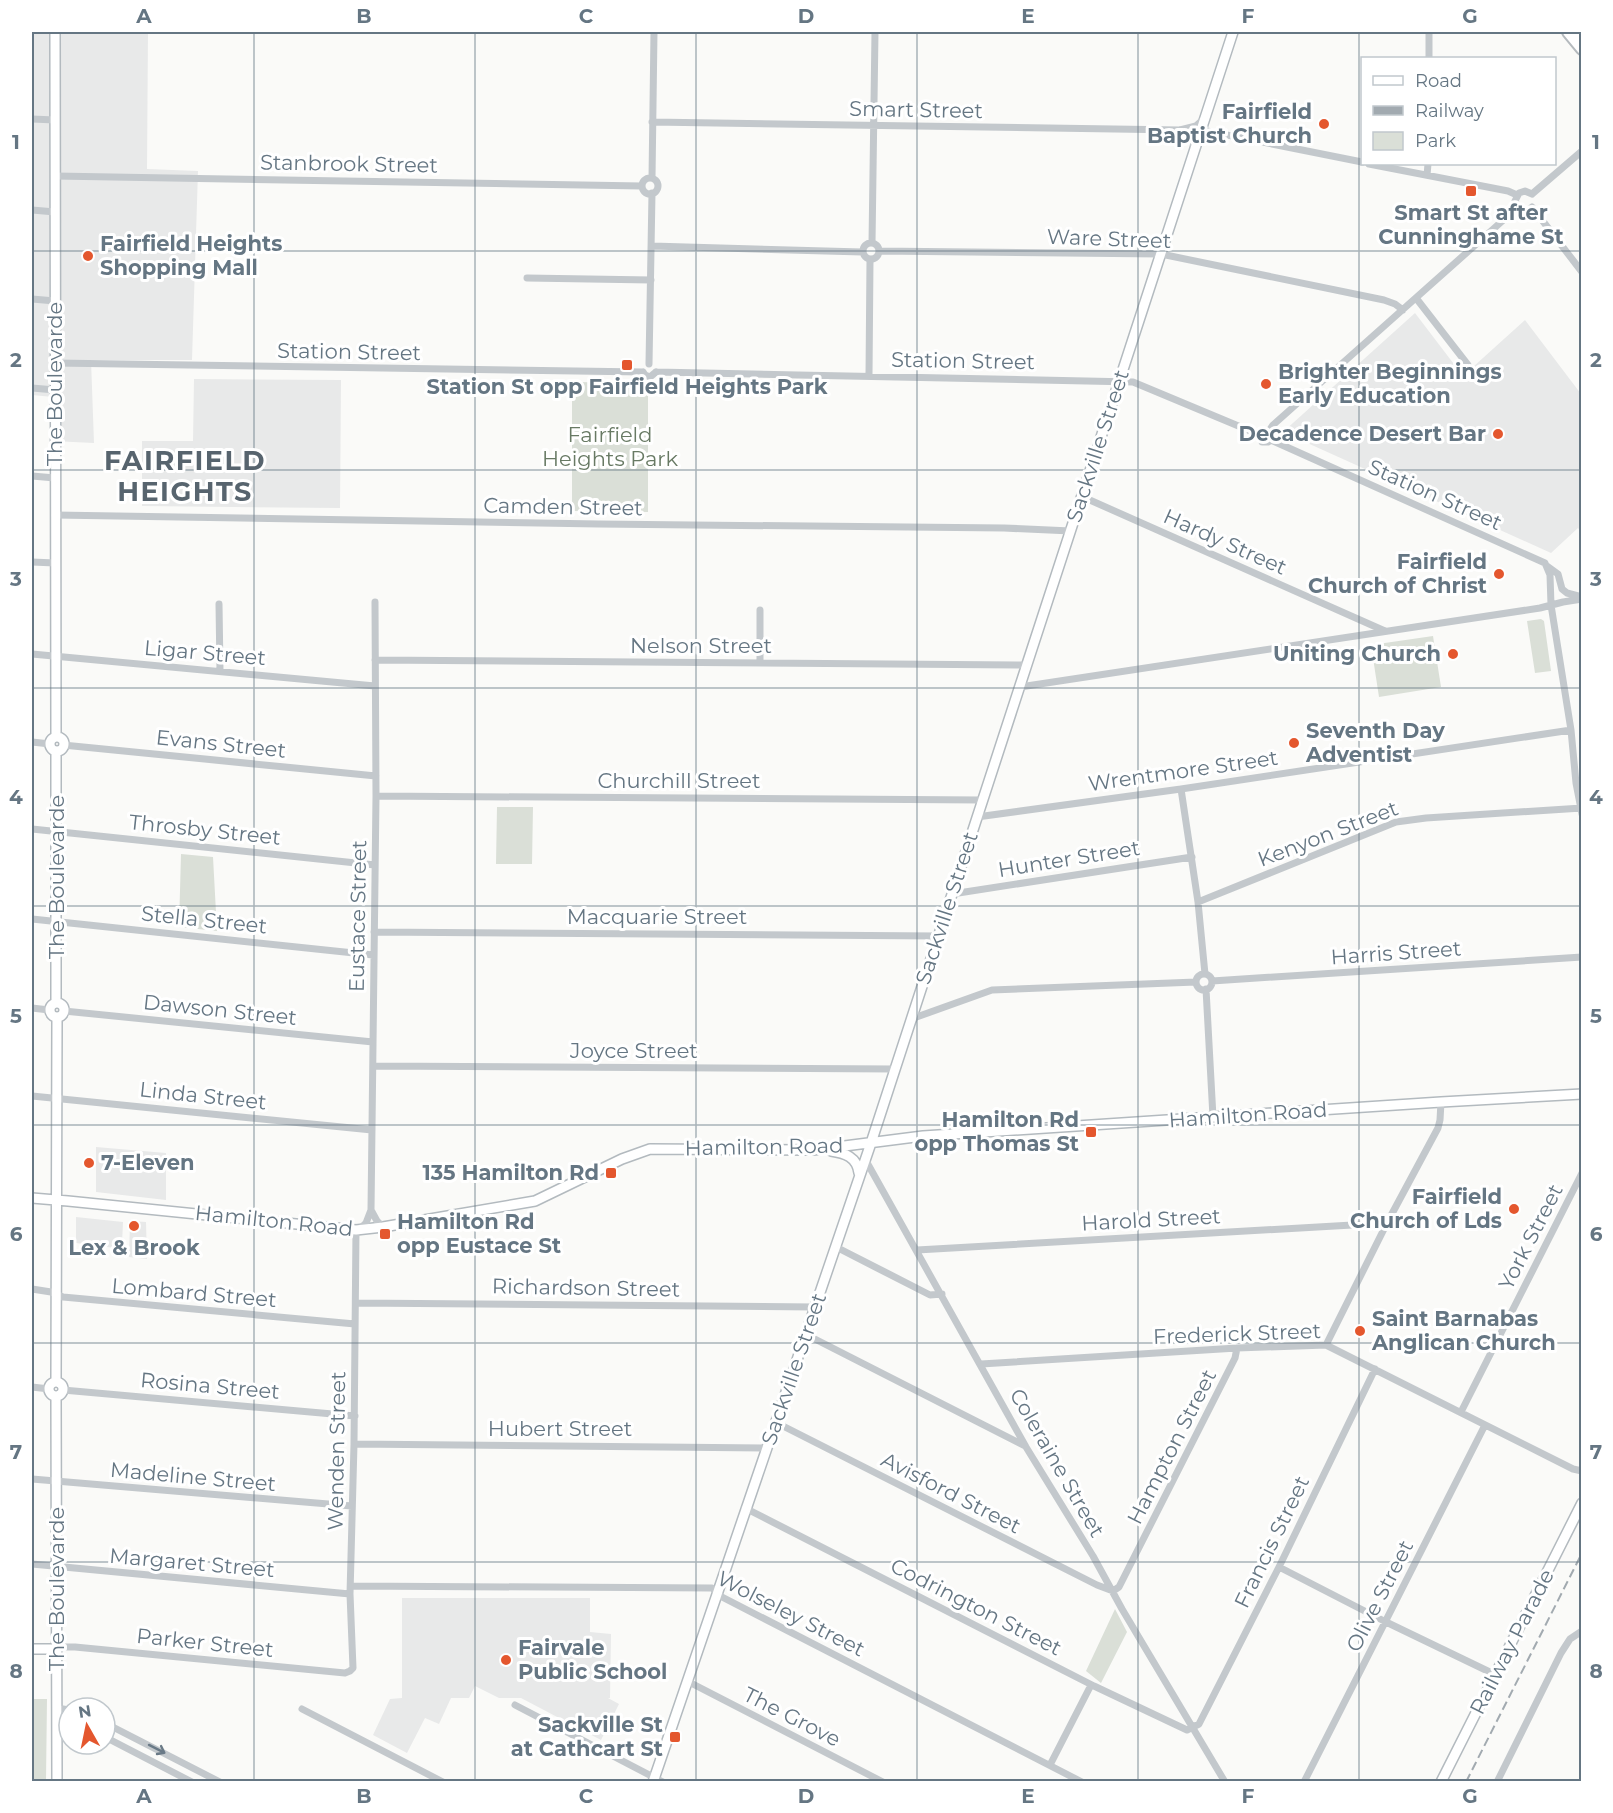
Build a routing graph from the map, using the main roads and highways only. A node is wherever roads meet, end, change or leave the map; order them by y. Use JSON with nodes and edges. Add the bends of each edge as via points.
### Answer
{"nodes":[{"id":1,"x":55,"y":32,"type":"edge"},
{"id":2,"x":1233,"y":32,"type":"edge"},
{"id":3,"x":1568,"y":32,"type":"edge"},
{"id":4,"x":1581,"y":49,"type":"edge"},
{"id":5,"x":1581,"y":1094,"type":"edge"},
{"id":6,"x":871,"y":1143,"type":"junction"},
{"id":7,"x":813,"y":1150,"type":"junction"},
{"id":8,"x":859,"y":1176,"type":"junction"},
{"id":9,"x":32,"y":1198,"type":"edge"},
{"id":10,"x":56,"y":1200,"type":"junction"},
{"id":11,"x":1581,"y":1503,"type":"edge"},
{"id":12,"x":32,"y":1649,"type":"edge"},
{"id":13,"x":57,"y":1649,"type":"junction"},
{"id":14,"x":656,"y":1780,"type":"edge"},
{"id":15,"x":57,"y":1782,"type":"edge"},
{"id":16,"x":1442,"y":1782,"type":"edge"}],
"edges":[{"from":1,"to":10,"type":"main road","name":"The Boulevarde","via":[[57,921],[50,1014],[60,1014]]},
{"from":2,"to":6,"type":"main road","name":"Sackville Street"},
{"from":3,"to":4,"type":"main road"},
{"from":5,"to":6,"type":"main road","name":"Hamilton Road","via":[[923,1136]]},
{"from":6,"to":7,"type":"main road","name":"Hamilton Road"},
{"from":6,"to":8,"type":"main road","name":"Sackville Street"},
{"from":7,"to":8,"type":"main road","via":[[850,1156],[857,1164]]},
{"from":7,"to":10,"type":"main road","name":"Hamilton Road","via":[[650,1149],[535,1201],[358,1230]]},
{"from":8,"to":14,"type":"main road","name":"Sackville Street"},
{"from":9,"to":10,"type":"main road","name":"Hamilton Road"},
{"from":10,"to":13,"type":"main road","name":"The Boulevarde"},
{"from":11,"to":16,"type":"main road","name":"Railway Parade"},
{"from":12,"to":13,"type":"main road"},
{"from":13,"to":15,"type":"main road","name":"The Boulevarde"}]}
